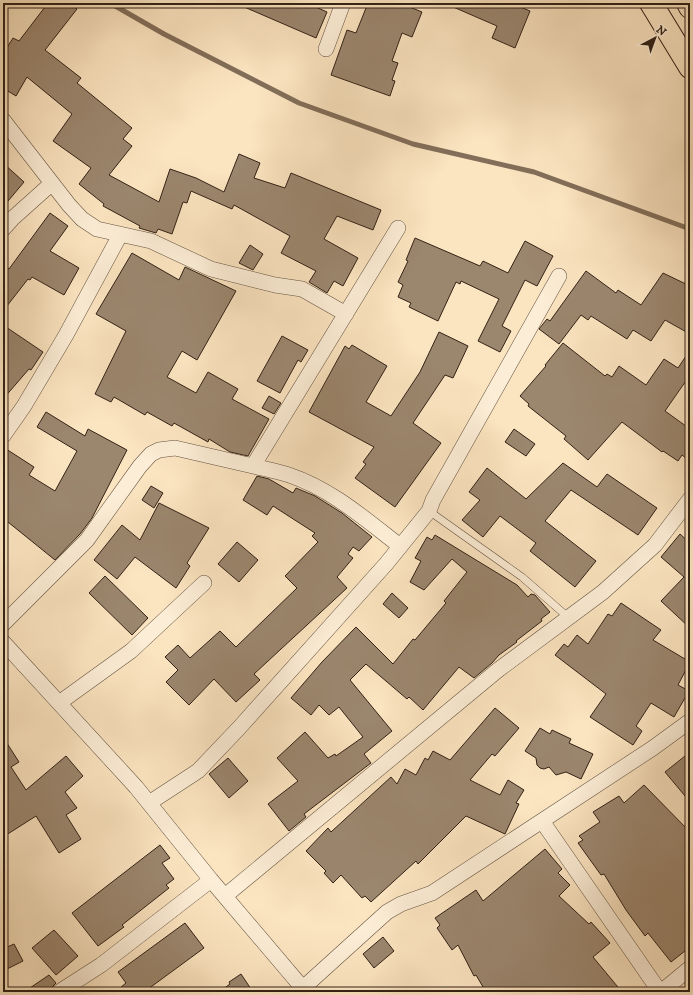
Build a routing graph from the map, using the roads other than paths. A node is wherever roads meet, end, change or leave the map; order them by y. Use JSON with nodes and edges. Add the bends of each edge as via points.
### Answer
{"nodes":[{"id":1,"x":343,"y":3,"type":"edge"},
{"id":2,"x":651,"y":3,"type":"edge"},
{"id":3,"x":688,"y":3,"type":"edge"},
{"id":4,"x":690,"y":7,"type":"edge"},
{"id":5,"x":326,"y":49,"type":"dead end"},
{"id":6,"x":690,"y":67,"type":"edge"},
{"id":7,"x":3,"y":120,"type":"edge"},
{"id":8,"x":51,"y":184,"type":"junction"},
{"id":9,"x":398,"y":228,"type":"dead end"},
{"id":10,"x":3,"y":229,"type":"edge"},
{"id":11,"x":120,"y":235,"type":"junction"},
{"id":12,"x":559,"y":276,"type":"dead end"},
{"id":13,"x":346,"y":314,"type":"junction"},
{"id":14,"x":3,"y":436,"type":"edge"},
{"id":15,"x":253,"y":466,"type":"junction"},
{"id":16,"x":690,"y":499,"type":"edge"},
{"id":17,"x":429,"y":511,"type":"junction"},
{"id":18,"x":400,"y":546,"type":"junction"},
{"id":19,"x":204,"y":583,"type":"dead end"},
{"id":20,"x":568,"y":618,"type":"junction"},
{"id":21,"x":3,"y":624,"type":"edge"},
{"id":22,"x":3,"y":642,"type":"edge"},
{"id":23,"x":59,"y":703,"type":"junction"},
{"id":24,"x":690,"y":721,"type":"edge"},
{"id":25,"x":149,"y":803,"type":"junction"},
{"id":26,"x":542,"y":821,"type":"junction"},
{"id":27,"x":211,"y":880,"type":"junction"},
{"id":28,"x":225,"y":896,"type":"junction"},
{"id":29,"x":690,"y":968,"type":"edge"},
{"id":30,"x":304,"y":990,"type":"edge"},
{"id":31,"x":58,"y":992,"type":"edge"},
{"id":32,"x":660,"y":992,"type":"edge"}],
"edges":[{"from":1,"to":5,"type":"street"},
{"from":2,"to":6,"type":"main road"},
{"from":3,"to":4,"type":"main road"},
{"from":7,"to":8,"type":"street"},
{"from":8,"to":10,"type":"street"},
{"from":8,"to":11,"type":"street","via":[[82,219],[97,229]]},
{"from":9,"to":13,"type":"street"},
{"from":11,"to":13,"type":"street","via":[[151,241],[211,269],[302,290]]},
{"from":11,"to":14,"type":"street","via":[[32,393]]},
{"from":12,"to":17,"type":"street"},
{"from":13,"to":15,"type":"street"},
{"from":15,"to":18,"type":"street","via":[[288,474],[314,485],[346,505]]},
{"from":15,"to":21,"type":"street","via":[[175,448],[158,450],[140,466],[87,540]]},
{"from":16,"to":20,"type":"street","via":[[655,546],[603,592]]},
{"from":17,"to":18,"type":"street"},
{"from":17,"to":20,"type":"lane","via":[[522,577]]},
{"from":18,"to":25,"type":"street","via":[[239,728],[203,765]]},
{"from":19,"to":23,"type":"street","via":[[130,651]]},
{"from":20,"to":28,"type":"street","via":[[498,670]]},
{"from":22,"to":23,"type":"street"},
{"from":23,"to":25,"type":"street"},
{"from":24,"to":26,"type":"street"},
{"from":25,"to":27,"type":"street"},
{"from":26,"to":30,"type":"street","via":[[432,893],[387,912]]},
{"from":26,"to":32,"type":"street"},
{"from":27,"to":28,"type":"street"},
{"from":27,"to":31,"type":"street","via":[[101,965]]},
{"from":28,"to":30,"type":"street"},
{"from":29,"to":32,"type":"street"}]}
